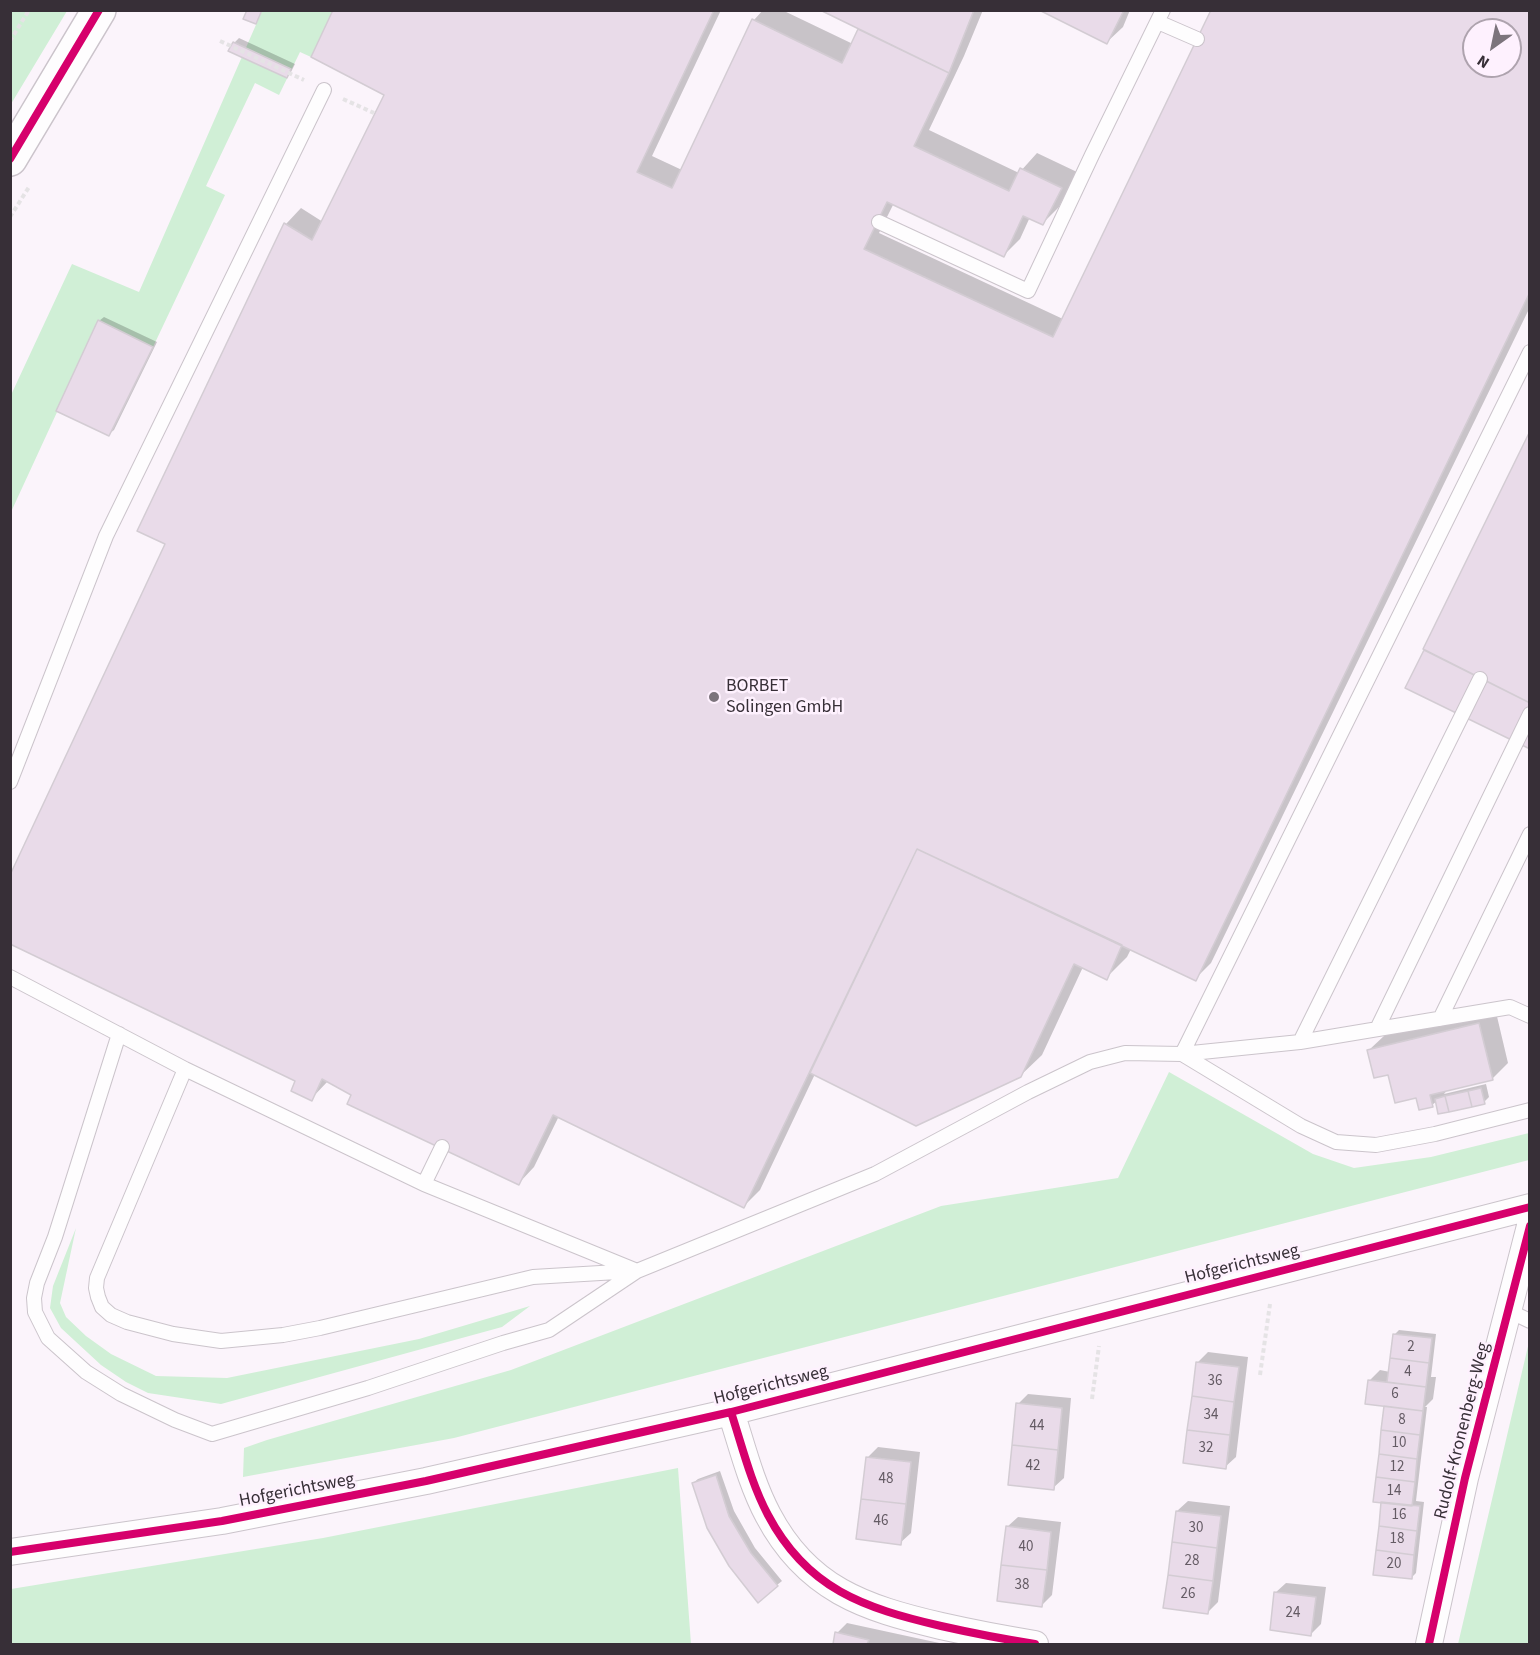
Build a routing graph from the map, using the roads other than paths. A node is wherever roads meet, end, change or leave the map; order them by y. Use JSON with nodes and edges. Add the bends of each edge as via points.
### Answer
{"nodes":[{"id":1,"x":99,"y":10,"type":"edge"},
{"id":2,"x":1161,"y":16,"type":"edge"},
{"id":3,"x":1197,"y":39,"type":"dead end"},
{"id":4,"x":324,"y":90,"type":"road end"},
{"id":5,"x":10,"y":159,"type":"edge"},
{"id":6,"x":879,"y":222,"type":"dead end"},
{"id":7,"x":1530,"y":352,"type":"edge"},
{"id":8,"x":1480,"y":679,"type":"dead end"},
{"id":9,"x":1530,"y":714,"type":"edge"},
{"id":10,"x":10,"y":782,"type":"edge"},
{"id":11,"x":1530,"y":834,"type":"edge"},
{"id":12,"x":10,"y":976,"type":"edge"},
{"id":13,"x":1530,"y":1016,"type":"edge"},
{"id":14,"x":1440,"y":1019,"type":"junction"},
{"id":15,"x":1377,"y":1029,"type":"junction"},
{"id":16,"x":119,"y":1034,"type":"junction"},
{"id":17,"x":1300,"y":1042,"type":"junction"},
{"id":18,"x":1182,"y":1054,"type":"junction"},
{"id":19,"x":185,"y":1069,"type":"junction"},
{"id":20,"x":1530,"y":1110,"type":"edge"},
{"id":21,"x":442,"y":1148,"type":"dead end"},
{"id":22,"x":424,"y":1184,"type":"junction"},
{"id":23,"x":1530,"y":1207,"type":"edge"},
{"id":24,"x":1530,"y":1226,"type":"edge"},
{"id":25,"x":637,"y":1271,"type":"junction"},
{"id":26,"x":1519,"y":1316,"type":"edge"},
{"id":27,"x":731,"y":1412,"type":"junction"},
{"id":28,"x":10,"y":1552,"type":"edge"},
{"id":29,"x":1035,"y":1644,"type":"edge"},
{"id":30,"x":1429,"y":1644,"type":"edge"}],
"edges":[{"from":1,"to":5,"type":"main road"},
{"from":2,"to":3,"type":"lane"},
{"from":2,"to":6,"type":"lane","via":[[1028,291]]},
{"from":4,"to":10,"type":"lane","via":[[106,536]]},
{"from":7,"to":18,"type":"lane"},
{"from":8,"to":17,"type":"lane"},
{"from":9,"to":15,"type":"lane"},
{"from":11,"to":14,"type":"lane"},
{"from":12,"to":16,"type":"lane"},
{"from":13,"to":14,"type":"lane","via":[[1510,1007]]},
{"from":14,"to":15,"type":"lane"},
{"from":15,"to":17,"type":"lane"},
{"from":16,"to":19,"type":"lane"},
{"from":16,"to":25,"type":"lane","via":[[38,1283],[35,1312],[48,1338],[76,1365],[121,1394],[167,1416],[212,1434],[368,1388],[549,1330]]},
{"from":17,"to":18,"type":"lane"},
{"from":18,"to":20,"type":"lane","via":[[1300,1126],[1336,1142],[1376,1145]]},
{"from":18,"to":25,"type":"lane","via":[[1125,1053],[1090,1062],[875,1174]]},
{"from":19,"to":22,"type":"lane"},
{"from":19,"to":25,"type":"lane","via":[[97,1278],[102,1307],[111,1315],[173,1334],[243,1340],[320,1328],[533,1277]]},
{"from":21,"to":22,"type":"lane"},
{"from":22,"to":25,"type":"lane"},
{"from":23,"to":27,"type":"street","name":"Hofgerichtsweg"},
{"from":24,"to":26,"type":"street","name":"Rudolf-Kronenberg-Weg"},
{"from":26,"to":30,"type":"street","name":"Rudolf-Kronenberg-Weg","via":[[1465,1478]]},
{"from":27,"to":28,"type":"street","name":"Hofgerichtsweg","via":[[426,1481],[222,1521]]},
{"from":27,"to":29,"type":"street","via":[[768,1516],[792,1551],[823,1581],[853,1600],[886,1612]]}]}
